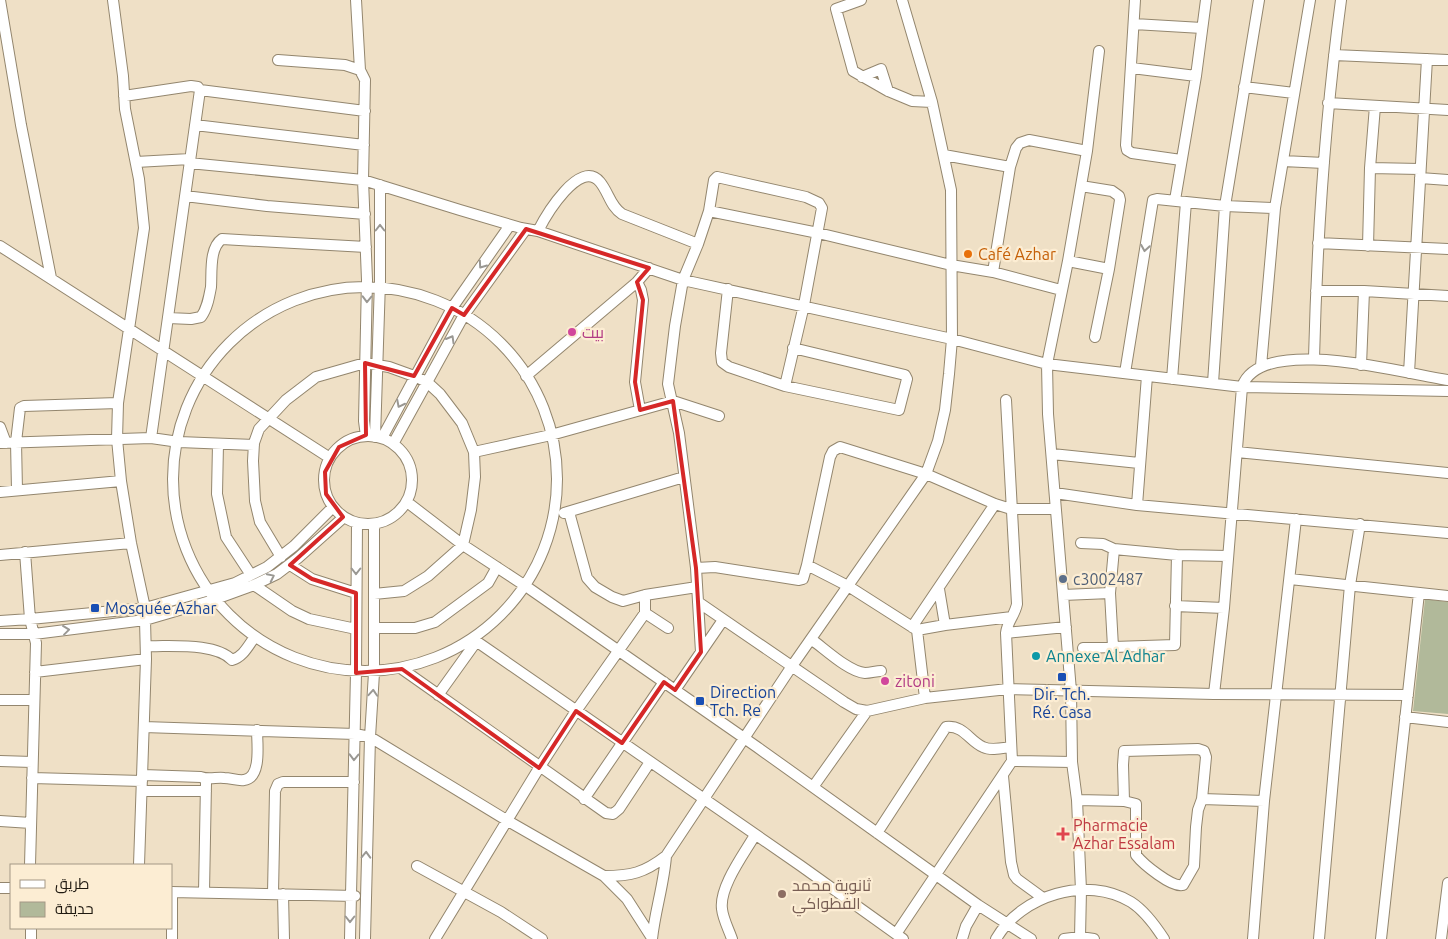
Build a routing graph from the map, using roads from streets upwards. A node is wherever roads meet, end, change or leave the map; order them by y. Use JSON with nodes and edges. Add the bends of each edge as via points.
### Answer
{"nodes":[{"id":1,"x":0,"y":0,"type":"edge"},
{"id":2,"x":113,"y":0,"type":"edge"},
{"id":3,"x":356,"y":0,"type":"edge"},
{"id":4,"x":861,"y":0,"type":"edge"},
{"id":5,"x":902,"y":0,"type":"edge"},
{"id":6,"x":1135,"y":0,"type":"edge"},
{"id":7,"x":1206,"y":0,"type":"edge"},
{"id":8,"x":1259,"y":0,"type":"edge"},
{"id":9,"x":1310,"y":0,"type":"edge"},
{"id":10,"x":1341,"y":0,"type":"edge"},
{"id":11,"x":1134,"y":24,"type":"junction"},
{"id":12,"x":1202,"y":28,"type":"junction"},
{"id":13,"x":1099,"y":51,"type":"dead end"},
{"id":14,"x":1334,"y":54,"type":"junction"},
{"id":15,"x":1427,"y":59,"type":"junction"},
{"id":16,"x":278,"y":60,"type":"dead end"},
{"id":17,"x":1448,"y":60,"type":"edge"},
{"id":18,"x":1132,"y":68,"type":"junction"},
{"id":19,"x":360,"y":70,"type":"junction"},
{"id":20,"x":1196,"y":76,"type":"junction"},
{"id":21,"x":862,"y":77,"type":"junction"},
{"id":22,"x":1244,"y":87,"type":"junction"},
{"id":23,"x":200,"y":90,"type":"junction"},
{"id":24,"x":888,"y":91,"type":"junction"},
{"id":25,"x":1294,"y":94,"type":"junction"},
{"id":26,"x":124,"y":96,"type":"junction"},
{"id":27,"x":932,"y":102,"type":"junction"},
{"id":28,"x":1328,"y":103,"type":"junction"},
{"id":29,"x":1375,"y":106,"type":"junction"},
{"id":30,"x":1424,"y":108,"type":"junction"},
{"id":31,"x":1448,"y":110,"type":"edge"},
{"id":32,"x":365,"y":111,"type":"junction"},
{"id":33,"x":195,"y":125,"type":"junction"},
{"id":34,"x":364,"y":145,"type":"junction"},
{"id":35,"x":1087,"y":151,"type":"junction"},
{"id":36,"x":944,"y":155,"type":"junction"},
{"id":37,"x":1180,"y":160,"type":"junction"},
{"id":38,"x":189,"y":161,"type":"junction"},
{"id":39,"x":1283,"y":161,"type":"junction"},
{"id":40,"x":136,"y":162,"type":"junction"},
{"id":41,"x":1324,"y":163,"type":"junction"},
{"id":42,"x":1010,"y":167,"type":"junction"},
{"id":43,"x":1370,"y":168,"type":"junction"},
{"id":44,"x":1420,"y":173,"type":"junction"},
{"id":45,"x":363,"y":180,"type":"junction"},
{"id":46,"x":1448,"y":180,"type":"edge"},
{"id":47,"x":380,"y":185,"type":"junction"},
{"id":48,"x":1080,"y":186,"type":"junction"},
{"id":49,"x":185,"y":196,"type":"junction"},
{"id":50,"x":1175,"y":200,"type":"junction"},
{"id":51,"x":1186,"y":202,"type":"junction"},
{"id":52,"x":1225,"y":206,"type":"junction"},
{"id":53,"x":1274,"y":208,"type":"junction"},
{"id":54,"x":709,"y":211,"type":"junction"},
{"id":55,"x":365,"y":214,"type":"junction"},
{"id":56,"x":510,"y":225,"type":"junction"},
{"id":57,"x":526,"y":229,"type":"junction"},
{"id":58,"x":538,"y":231,"type":"junction"},
{"id":59,"x":818,"y":233,"type":"junction"},
{"id":60,"x":1318,"y":243,"type":"junction"},
{"id":61,"x":698,"y":244,"type":"junction"},
{"id":62,"x":0,"y":246,"type":"edge"},
{"id":63,"x":1368,"y":246,"type":"junction"},
{"id":64,"x":366,"y":247,"type":"junction"},
{"id":65,"x":1416,"y":248,"type":"junction"},
{"id":66,"x":1448,"y":250,"type":"edge"},
{"id":67,"x":1068,"y":261,"type":"junction"},
{"id":68,"x":950,"y":265,"type":"junction"},
{"id":69,"x":649,"y":268,"type":"junction"},
{"id":70,"x":1109,"y":268,"type":"junction"},
{"id":71,"x":993,"y":272,"type":"junction"},
{"id":72,"x":51,"y":278,"type":"junction"},
{"id":73,"x":367,"y":280,"type":"junction"},
{"id":74,"x":683,"y":280,"type":"junction"},
{"id":75,"x":380,"y":281,"type":"junction"},
{"id":76,"x":637,"y":282,"type":"junction"},
{"id":77,"x":728,"y":289,"type":"junction"},
{"id":78,"x":1061,"y":290,"type":"junction"},
{"id":79,"x":1316,"y":291,"type":"junction"},
{"id":80,"x":1364,"y":291,"type":"junction"},
{"id":81,"x":1413,"y":294,"type":"junction"},
{"id":82,"x":1448,"y":296,"type":"edge"},
{"id":83,"x":804,"y":306,"type":"junction"},
{"id":84,"x":452,"y":308,"type":"junction"},
{"id":85,"x":464,"y":315,"type":"junction"},
{"id":86,"x":168,"y":318,"type":"junction"},
{"id":87,"x":129,"y":331,"type":"junction"},
{"id":88,"x":1095,"y":338,"type":"dead end"},
{"id":89,"x":952,"y":339,"type":"junction"},
{"id":90,"x":793,"y":348,"type":"junction"},
{"id":91,"x":164,"y":352,"type":"junction"},
{"id":92,"x":1314,"y":358,"type":"junction"},
{"id":93,"x":366,"y":363,"type":"junction"},
{"id":94,"x":378,"y":364,"type":"junction"},
{"id":95,"x":1047,"y":364,"type":"junction"},
{"id":96,"x":1361,"y":365,"type":"junction"},
{"id":97,"x":1261,"y":366,"type":"junction"},
{"id":98,"x":1125,"y":373,"type":"junction"},
{"id":99,"x":1409,"y":373,"type":"junction"},
{"id":100,"x":414,"y":376,"type":"junction"},
{"id":101,"x":526,"y":376,"type":"junction"},
{"id":102,"x":1147,"y":376,"type":"junction"},
{"id":103,"x":204,"y":378,"type":"junction"},
{"id":104,"x":1172,"y":378,"type":"junction"},
{"id":105,"x":1448,"y":380,"type":"edge"},
{"id":106,"x":427,"y":382,"type":"junction"},
{"id":107,"x":1213,"y":384,"type":"junction"},
{"id":108,"x":785,"y":386,"type":"junction"},
{"id":109,"x":1242,"y":387,"type":"junction"},
{"id":110,"x":1448,"y":391,"type":"edge"},
{"id":111,"x":1006,"y":400,"type":"dead end"},
{"id":112,"x":673,"y":401,"type":"junction"},
{"id":113,"x":118,"y":403,"type":"junction"},
{"id":114,"x":640,"y":410,"type":"junction"},
{"id":115,"x":719,"y":416,"type":"dead end"},
{"id":116,"x":268,"y":419,"type":"junction"},
{"id":117,"x":0,"y":428,"type":"edge"},
{"id":118,"x":551,"y":435,"type":"junction"},
{"id":119,"x":374,"y":437,"type":"junction"},
{"id":120,"x":151,"y":438,"type":"junction"},
{"id":121,"x":117,"y":439,"type":"junction"},
{"id":122,"x":8,"y":442,"type":"edge"},
{"id":123,"x":179,"y":442,"type":"junction"},
{"id":124,"x":218,"y":444,"type":"junction"},
{"id":125,"x":393,"y":444,"type":"junction"},
{"id":126,"x":254,"y":445,"type":"junction"},
{"id":127,"x":474,"y":452,"type":"junction"},
{"id":128,"x":1237,"y":452,"type":"junction"},
{"id":129,"x":1052,"y":454,"type":"junction"},
{"id":130,"x":330,"y":458,"type":"junction"},
{"id":131,"x":1139,"y":463,"type":"junction"},
{"id":132,"x":1448,"y":473,"type":"edge"},
{"id":133,"x":926,"y":474,"type":"junction"},
{"id":134,"x":684,"y":477,"type":"junction"},
{"id":135,"x":121,"y":481,"type":"junction"},
{"id":136,"x":17,"y":490,"type":"junction"},
{"id":137,"x":0,"y":492,"type":"edge"},
{"id":138,"x":1055,"y":493,"type":"junction"},
{"id":139,"x":407,"y":502,"type":"junction"},
{"id":140,"x":995,"y":504,"type":"junction"},
{"id":141,"x":1137,"y":505,"type":"junction"},
{"id":142,"x":333,"y":507,"type":"junction"},
{"id":143,"x":1011,"y":509,"type":"junction"},
{"id":144,"x":1056,"y":509,"type":"junction"},
{"id":145,"x":569,"y":512,"type":"junction"},
{"id":146,"x":1232,"y":513,"type":"junction"},
{"id":147,"x":554,"y":516,"type":"junction"},
{"id":148,"x":344,"y":517,"type":"junction"},
{"id":149,"x":1296,"y":519,"type":"junction"},
{"id":150,"x":357,"y":523,"type":"junction"},
{"id":151,"x":374,"y":524,"type":"junction"},
{"id":152,"x":1360,"y":524,"type":"junction"},
{"id":153,"x":1448,"y":533,"type":"edge"},
{"id":154,"x":131,"y":543,"type":"junction"},
{"id":155,"x":1081,"y":543,"type":"dead end"},
{"id":156,"x":463,"y":545,"type":"junction"},
{"id":157,"x":1114,"y":549,"type":"junction"},
{"id":158,"x":24,"y":552,"type":"junction"},
{"id":159,"x":0,"y":555,"type":"edge"},
{"id":160,"x":1177,"y":555,"type":"junction"},
{"id":161,"x":1228,"y":556,"type":"junction"},
{"id":162,"x":281,"y":557,"type":"junction"},
{"id":163,"x":290,"y":565,"type":"junction"},
{"id":164,"x":807,"y":565,"type":"junction"},
{"id":165,"x":497,"y":567,"type":"junction"},
{"id":166,"x":696,"y":568,"type":"junction"},
{"id":167,"x":1290,"y":579,"type":"junction"},
{"id":168,"x":252,"y":580,"type":"junction"},
{"id":169,"x":1350,"y":585,"type":"junction"},
{"id":170,"x":848,"y":586,"type":"junction"},
{"id":171,"x":527,"y":587,"type":"junction"},
{"id":172,"x":698,"y":588,"type":"junction"},
{"id":173,"x":939,"y":589,"type":"junction"},
{"id":174,"x":356,"y":593,"type":"junction"},
{"id":175,"x":1110,"y":593,"type":"junction"},
{"id":176,"x":1420,"y":593,"type":"junction"},
{"id":177,"x":374,"y":594,"type":"junction"},
{"id":178,"x":644,"y":595,"type":"junction"},
{"id":179,"x":1063,"y":595,"type":"junction"},
{"id":180,"x":1448,"y":596,"type":"edge"},
{"id":181,"x":207,"y":597,"type":"junction"},
{"id":182,"x":698,"y":602,"type":"junction"},
{"id":183,"x":1175,"y":606,"type":"junction"},
{"id":184,"x":144,"y":608,"type":"junction"},
{"id":185,"x":1224,"y":608,"type":"junction"},
{"id":186,"x":646,"y":614,"type":"junction"},
{"id":187,"x":1012,"y":617,"type":"junction"},
{"id":188,"x":30,"y":619,"type":"junction"},
{"id":189,"x":145,"y":620,"type":"junction"},
{"id":190,"x":723,"y":620,"type":"junction"},
{"id":191,"x":0,"y":621,"type":"edge"},
{"id":192,"x":944,"y":625,"type":"junction"},
{"id":193,"x":1066,"y":627,"type":"junction"},
{"id":194,"x":374,"y":628,"type":"junction"},
{"id":195,"x":668,"y":628,"type":"dead end"},
{"id":196,"x":915,"y":628,"type":"junction"},
{"id":197,"x":356,"y":629,"type":"junction"},
{"id":198,"x":1006,"y":633,"type":"junction"},
{"id":199,"x":0,"y":634,"type":"edge"},
{"id":200,"x":34,"y":634,"type":"junction"},
{"id":201,"x":254,"y":638,"type":"junction"},
{"id":202,"x":812,"y":639,"type":"junction"},
{"id":203,"x":475,"y":641,"type":"junction"},
{"id":204,"x":146,"y":646,"type":"junction"},
{"id":205,"x":1113,"y":647,"type":"junction"},
{"id":206,"x":1083,"y":648,"type":"dead end"},
{"id":207,"x":619,"y":651,"type":"junction"},
{"id":208,"x":701,"y":652,"type":"junction"},
{"id":209,"x":146,"y":659,"type":"junction"},
{"id":210,"x":792,"y":666,"type":"junction"},
{"id":211,"x":402,"y":669,"type":"junction"},
{"id":212,"x":881,"y":671,"type":"dead end"},
{"id":213,"x":35,"y":672,"type":"junction"},
{"id":214,"x":356,"y":673,"type":"junction"},
{"id":215,"x":374,"y":673,"type":"junction"},
{"id":216,"x":664,"y":682,"type":"junction"},
{"id":217,"x":1008,"y":689,"type":"junction"},
{"id":218,"x":675,"y":690,"type":"junction"},
{"id":219,"x":1071,"y":692,"type":"junction"},
{"id":220,"x":1214,"y":694,"type":"junction"},
{"id":221,"x":1276,"y":694,"type":"junction"},
{"id":222,"x":438,"y":695,"type":"junction"},
{"id":223,"x":1342,"y":695,"type":"junction"},
{"id":224,"x":1408,"y":695,"type":"junction"},
{"id":225,"x":925,"y":698,"type":"junction"},
{"id":226,"x":0,"y":700,"type":"edge"},
{"id":227,"x":34,"y":700,"type":"junction"},
{"id":228,"x":576,"y":711,"type":"junction"},
{"id":229,"x":866,"y":711,"type":"junction"},
{"id":230,"x":1406,"y":717,"type":"junction"},
{"id":231,"x":1448,"y":722,"type":"edge"},
{"id":232,"x":144,"y":727,"type":"junction"},
{"id":233,"x":257,"y":730,"type":"junction"},
{"id":234,"x":355,"y":734,"type":"junction"},
{"id":235,"x":370,"y":737,"type":"junction"},
{"id":236,"x":745,"y":738,"type":"junction"},
{"id":237,"x":622,"y":743,"type":"junction"},
{"id":238,"x":1011,"y":747,"type":"junction"},
{"id":239,"x":0,"y":761,"type":"edge"},
{"id":240,"x":1012,"y":761,"type":"junction"},
{"id":241,"x":32,"y":762,"type":"junction"},
{"id":242,"x":650,"y":762,"type":"junction"},
{"id":243,"x":1072,"y":762,"type":"junction"},
{"id":244,"x":539,"y":768,"type":"junction"},
{"id":245,"x":1003,"y":776,"type":"junction"},
{"id":246,"x":32,"y":778,"type":"junction"},
{"id":247,"x":205,"y":779,"type":"junction"},
{"id":248,"x":142,"y":782,"type":"junction"},
{"id":249,"x":354,"y":782,"type":"junction"},
{"id":250,"x":813,"y":787,"type":"junction"},
{"id":251,"x":206,"y":791,"type":"junction"},
{"id":252,"x":584,"y":799,"type":"junction"},
{"id":253,"x":704,"y":799,"type":"junction"},
{"id":254,"x":1202,"y":799,"type":"junction"},
{"id":255,"x":1076,"y":800,"type":"junction"},
{"id":256,"x":1124,"y":801,"type":"junction"},
{"id":257,"x":1264,"y":801,"type":"junction"},
{"id":258,"x":0,"y":821,"type":"edge"},
{"id":259,"x":508,"y":821,"type":"junction"},
{"id":260,"x":31,"y":823,"type":"junction"},
{"id":261,"x":877,"y":833,"type":"junction"},
{"id":262,"x":755,"y":835,"type":"junction"},
{"id":263,"x":666,"y":856,"type":"junction"},
{"id":264,"x":30,"y":864,"type":"edge"},
{"id":265,"x":139,"y":864,"type":"edge"},
{"id":266,"x":417,"y":866,"type":"dead end"},
{"id":267,"x":604,"y":876,"type":"junction"},
{"id":268,"x":935,"y":876,"type":"junction"},
{"id":269,"x":1448,"y":883,"type":"edge"},
{"id":270,"x":1080,"y":890,"type":"junction"},
{"id":271,"x":172,"y":892,"type":"edge"},
{"id":272,"x":204,"y":892,"type":"junction"},
{"id":273,"x":464,"y":892,"type":"junction"},
{"id":274,"x":278,"y":894,"type":"junction"},
{"id":275,"x":350,"y":896,"type":"junction"},
{"id":276,"x":365,"y":896,"type":"junction"},
{"id":277,"x":1043,"y":898,"type":"junction"},
{"id":278,"x":978,"y":905,"type":"junction"},
{"id":279,"x":1007,"y":923,"type":"junction"},
{"id":280,"x":900,"y":936,"type":"edge"},
{"id":281,"x":1080,"y":936,"type":"junction"},
{"id":282,"x":1448,"y":938,"type":"edge"},
{"id":283,"x":172,"y":939,"type":"edge"},
{"id":284,"x":284,"y":939,"type":"edge"},
{"id":285,"x":350,"y":939,"type":"edge"},
{"id":286,"x":364,"y":939,"type":"edge"},
{"id":287,"x":435,"y":939,"type":"edge"},
{"id":288,"x":542,"y":939,"type":"edge"},
{"id":289,"x":652,"y":939,"type":"edge"},
{"id":290,"x":732,"y":939,"type":"edge"},
{"id":291,"x":962,"y":939,"type":"edge"},
{"id":292,"x":996,"y":939,"type":"edge"},
{"id":293,"x":1031,"y":939,"type":"edge"},
{"id":294,"x":1064,"y":939,"type":"edge"},
{"id":295,"x":1094,"y":939,"type":"edge"},
{"id":296,"x":1164,"y":939,"type":"edge"},
{"id":297,"x":1253,"y":939,"type":"edge"},
{"id":298,"x":1319,"y":939,"type":"edge"},
{"id":299,"x":1380,"y":939,"type":"edge"},
{"id":300,"x":1442,"y":939,"type":"edge"}],
"edges":[{"from":1,"to":72,"type":"street"},
{"from":2,"to":26,"type":"street"},
{"from":3,"to":19,"type":"street"},
{"from":4,"to":21,"type":"street","via":[[838,7],[835,12],[850,67]]},
{"from":5,"to":27,"type":"street"},
{"from":6,"to":11,"type":"street"},
{"from":7,"to":12,"type":"street"},
{"from":8,"to":22,"type":"street"},
{"from":9,"to":25,"type":"street"},
{"from":10,"to":14,"type":"street"},
{"from":11,"to":12,"type":"street"},
{"from":11,"to":18,"type":"street"},
{"from":12,"to":20,"type":"street"},
{"from":13,"to":35,"type":"street"},
{"from":14,"to":15,"type":"street"},
{"from":14,"to":28,"type":"street"},
{"from":15,"to":17,"type":"street"},
{"from":15,"to":30,"type":"street"},
{"from":16,"to":19,"type":"street","via":[[345,65]]},
{"from":18,"to":20,"type":"street"},
{"from":18,"to":37,"type":"street","via":[[1127,150]]},
{"from":19,"to":32,"type":"street","via":[[365,80]]},
{"from":20,"to":37,"type":"street"},
{"from":21,"to":24,"type":"street"},
{"from":21,"to":24,"type":"street","via":[[881,69]]},
{"from":22,"to":25,"type":"street"},
{"from":22,"to":52,"type":"street"},
{"from":23,"to":26,"type":"street","via":[[191,86]]},
{"from":23,"to":32,"type":"street"},
{"from":23,"to":33,"type":"street"},
{"from":24,"to":27,"type":"street","via":[[912,101]]},
{"from":25,"to":39,"type":"street"},
{"from":26,"to":40,"type":"street"},
{"from":27,"to":36,"type":"street"},
{"from":28,"to":29,"type":"street"},
{"from":28,"to":41,"type":"street"},
{"from":29,"to":30,"type":"street"},
{"from":29,"to":43,"type":"street"},
{"from":30,"to":31,"type":"street"},
{"from":30,"to":44,"type":"street"},
{"from":32,"to":34,"type":"street"},
{"from":33,"to":34,"type":"street"},
{"from":33,"to":38,"type":"street"},
{"from":34,"to":45,"type":"street"},
{"from":35,"to":42,"type":"street","via":[[1029,140],[1016,148]]},
{"from":35,"to":48,"type":"street"},
{"from":36,"to":42,"type":"street"},
{"from":36,"to":68,"type":"street","via":[[952,190]]},
{"from":37,"to":50,"type":"street"},
{"from":38,"to":40,"type":"street"},
{"from":38,"to":45,"type":"street"},
{"from":38,"to":49,"type":"street"},
{"from":39,"to":41,"type":"street"},
{"from":39,"to":53,"type":"street"},
{"from":40,"to":87,"type":"street","via":[[144,228]]},
{"from":41,"to":60,"type":"street"},
{"from":42,"to":71,"type":"street"},
{"from":43,"to":44,"type":"street"},
{"from":43,"to":63,"type":"street"},
{"from":44,"to":46,"type":"street"},
{"from":44,"to":65,"type":"street"},
{"from":45,"to":47,"type":"street"},
{"from":45,"to":55,"type":"street"},
{"from":47,"to":56,"type":"street"},
{"from":75,"to":47,"type":"street","one_way":true},
{"from":48,"to":67,"type":"street"},
{"from":48,"to":70,"type":"street","via":[[1119,196]]},
{"from":49,"to":55,"type":"street"},
{"from":49,"to":86,"type":"street"},
{"from":50,"to":51,"type":"street"},
{"from":50,"to":98,"type":"street","one_way":true,"via":[[1153,200]]},
{"from":51,"to":52,"type":"street"},
{"from":51,"to":104,"type":"street"},
{"from":52,"to":53,"type":"street"},
{"from":52,"to":107,"type":"street"},
{"from":53,"to":97,"type":"street"},
{"from":54,"to":59,"type":"street"},
{"from":54,"to":59,"type":"street","via":[[717,177],[820,203]]},
{"from":54,"to":61,"type":"street"},
{"from":55,"to":64,"type":"street"},
{"from":56,"to":57,"type":"street"},
{"from":56,"to":84,"type":"street","one_way":true},
{"from":57,"to":58,"type":"street"},
{"from":57,"to":85,"type":"street"},
{"from":58,"to":61,"type":"street","via":[[563,194],[580,178],[592,175],[601,182],[611,203],[622,214]]},
{"from":58,"to":69,"type":"street"},
{"from":59,"to":68,"type":"street"},
{"from":59,"to":83,"type":"street"},
{"from":60,"to":63,"type":"street"},
{"from":60,"to":79,"type":"street"},
{"from":61,"to":74,"type":"street"},
{"from":62,"to":72,"type":"street"},
{"from":63,"to":65,"type":"street"},
{"from":64,"to":73,"type":"street"},
{"from":64,"to":86,"type":"street","via":[[222,239],[214,250],[211,289],[201,317]]},
{"from":65,"to":66,"type":"street"},
{"from":65,"to":81,"type":"street"},
{"from":67,"to":70,"type":"street"},
{"from":67,"to":78,"type":"street"},
{"from":68,"to":71,"type":"street"},
{"from":68,"to":89,"type":"street"},
{"from":69,"to":74,"type":"street"},
{"from":69,"to":76,"type":"street"},
{"from":70,"to":88,"type":"street"},
{"from":71,"to":78,"type":"street"},
{"from":72,"to":87,"type":"street"},
{"from":73,"to":75,"type":"street"},
{"from":73,"to":93,"type":"street","one_way":true},
{"from":73,"to":103,"type":"street","via":[[326,286],[261,318],[217,360]]},
{"from":74,"to":77,"type":"street"},
{"from":74,"to":112,"type":"street","via":[[668,384]]},
{"from":75,"to":84,"type":"street","via":[[412,288]]},
{"from":75,"to":94,"type":"street"},
{"from":76,"to":101,"type":"street"},
{"from":76,"to":114,"type":"street","via":[[643,300],[635,382]]},
{"from":77,"to":83,"type":"street"},
{"from":77,"to":108,"type":"street","via":[[722,362]]},
{"from":78,"to":95,"type":"street"},
{"from":79,"to":80,"type":"street"},
{"from":79,"to":92,"type":"street"},
{"from":80,"to":81,"type":"street"},
{"from":80,"to":96,"type":"street"},
{"from":81,"to":82,"type":"street"},
{"from":81,"to":99,"type":"street"},
{"from":83,"to":89,"type":"street"},
{"from":83,"to":90,"type":"street"},
{"from":84,"to":85,"type":"street"},
{"from":84,"to":100,"type":"street"},
{"from":85,"to":101,"type":"street","via":[[500,345]]},
{"from":106,"to":85,"type":"street","one_way":true},
{"from":86,"to":91,"type":"street"},
{"from":87,"to":91,"type":"street"},
{"from":87,"to":113,"type":"street"},
{"from":89,"to":95,"type":"street"},
{"from":89,"to":133,"type":"street","via":[[945,410]]},
{"from":90,"to":108,"type":"street"},
{"from":90,"to":108,"type":"street","via":[[905,375],[901,406],[895,410]]},
{"from":91,"to":103,"type":"street"},
{"from":91,"to":120,"type":"street"},
{"from":92,"to":96,"type":"street"},
{"from":92,"to":97,"type":"street"},
{"from":93,"to":94,"type":"street"},
{"from":93,"to":116,"type":"street","via":[[316,377]]},
{"from":93,"to":119,"type":"street","via":[[364,421]]},
{"from":94,"to":100,"type":"street"},
{"from":94,"to":119,"type":"street"},
{"from":95,"to":98,"type":"street"},
{"from":95,"to":129,"type":"street"},
{"from":96,"to":99,"type":"street"},
{"from":97,"to":109,"type":"street","via":[[1251,372]]},
{"from":98,"to":102,"type":"street"},
{"from":99,"to":105,"type":"street"},
{"from":100,"to":106,"type":"street"},
{"from":100,"to":119,"type":"street","one_way":true},
{"from":101,"to":118,"type":"street"},
{"from":102,"to":104,"type":"street"},
{"from":102,"to":131,"type":"street"},
{"from":103,"to":116,"type":"street"},
{"from":103,"to":123,"type":"street","via":[[185,414]]},
{"from":104,"to":107,"type":"street"},
{"from":106,"to":125,"type":"street"},
{"from":106,"to":127,"type":"street","via":[[462,423]]},
{"from":107,"to":109,"type":"street"},
{"from":109,"to":110,"type":"street"},
{"from":109,"to":128,"type":"street"},
{"from":111,"to":143,"type":"street"},
{"from":112,"to":114,"type":"street"},
{"from":112,"to":115,"type":"street"},
{"from":112,"to":134,"type":"street"},
{"from":113,"to":121,"type":"street"},
{"from":113,"to":122,"type":"street","via":[[24,406],[20,408]]},
{"from":114,"to":118,"type":"street"},
{"from":116,"to":126,"type":"street","via":[[259,429]]},
{"from":116,"to":130,"type":"street"},
{"from":117,"to":122,"type":"street"},
{"from":118,"to":127,"type":"street"},
{"from":118,"to":147,"type":"street","via":[[556,489]]},
{"from":119,"to":125,"type":"street"},
{"from":119,"to":130,"type":"street","via":[[358,437],[345,443]]},
{"from":120,"to":121,"type":"street"},
{"from":120,"to":123,"type":"street"},
{"from":121,"to":122,"type":"street"},
{"from":121,"to":135,"type":"street"},
{"from":122,"to":136,"type":"street"},
{"from":123,"to":124,"type":"street"},
{"from":123,"to":181,"type":"street","via":[[175,456],[177,508],[184,540]]},
{"from":124,"to":126,"type":"street"},
{"from":124,"to":168,"type":"street","via":[[217,494],[226,537]]},
{"from":125,"to":139,"type":"street","via":[[404,454],[410,466],[412,488]]},
{"from":126,"to":162,"type":"street","via":[[255,501],[260,522]]},
{"from":127,"to":156,"type":"street","via":[[475,477]]},
{"from":128,"to":132,"type":"street"},
{"from":128,"to":146,"type":"street"},
{"from":129,"to":131,"type":"street"},
{"from":129,"to":138,"type":"street"},
{"from":130,"to":142,"type":"street","via":[[325,472],[325,487]]},
{"from":131,"to":141,"type":"street"},
{"from":133,"to":140,"type":"street"},
{"from":133,"to":164,"type":"street","via":[[840,447],[833,451]]},
{"from":133,"to":170,"type":"street"},
{"from":134,"to":145,"type":"street"},
{"from":134,"to":166,"type":"street"},
{"from":135,"to":136,"type":"street"},
{"from":135,"to":154,"type":"street"},
{"from":136,"to":137,"type":"street"},
{"from":138,"to":141,"type":"street"},
{"from":138,"to":144,"type":"street"},
{"from":139,"to":151,"type":"street","via":[[392,517]]},
{"from":139,"to":156,"type":"street"},
{"from":140,"to":143,"type":"street"},
{"from":140,"to":173,"type":"street"},
{"from":141,"to":146,"type":"street"},
{"from":142,"to":148,"type":"street"},
{"from":142,"to":162,"type":"street"},
{"from":143,"to":144,"type":"street"},
{"from":143,"to":187,"type":"street","via":[[1017,604]]},
{"from":144,"to":179,"type":"street"},
{"from":145,"to":147,"type":"street"},
{"from":145,"to":178,"type":"street","via":[[587,578],[595,588],[623,600]]},
{"from":146,"to":149,"type":"street"},
{"from":146,"to":161,"type":"street"},
{"from":147,"to":171,"type":"street"},
{"from":148,"to":150,"type":"street"},
{"from":148,"to":163,"type":"street"},
{"from":149,"to":152,"type":"street"},
{"from":149,"to":167,"type":"street"},
{"from":150,"to":151,"type":"street"},
{"from":150,"to":174,"type":"street","one_way":true},
{"from":151,"to":177,"type":"street"},
{"from":152,"to":153,"type":"street"},
{"from":152,"to":169,"type":"street"},
{"from":154,"to":158,"type":"street"},
{"from":154,"to":184,"type":"street"},
{"from":155,"to":157,"type":"street","via":[[1103,544]]},
{"from":156,"to":165,"type":"street"},
{"from":156,"to":177,"type":"street","via":[[428,576],[404,591]]},
{"from":157,"to":160,"type":"street"},
{"from":157,"to":175,"type":"street"},
{"from":158,"to":159,"type":"street"},
{"from":158,"to":188,"type":"street"},
{"from":160,"to":161,"type":"street"},
{"from":160,"to":183,"type":"street"},
{"from":161,"to":185,"type":"street"},
{"from":162,"to":168,"type":"street"},
{"from":168,"to":163,"type":"street","one_way":true,"via":[[277,574]]},
{"from":163,"to":174,"type":"street","via":[[312,579]]},
{"from":164,"to":166,"type":"street","via":[[803,579],[799,580]]},
{"from":164,"to":170,"type":"street"},
{"from":165,"to":171,"type":"street"},
{"from":165,"to":194,"type":"street","via":[[488,582],[436,622],[415,628]]},
{"from":166,"to":172,"type":"street"},
{"from":167,"to":169,"type":"street"},
{"from":167,"to":221,"type":"street"},
{"from":168,"to":181,"type":"street"},
{"from":168,"to":197,"type":"street","via":[[292,611],[309,619]]},
{"from":169,"to":176,"type":"street"},
{"from":169,"to":223,"type":"street"},
{"from":170,"to":196,"type":"street"},
{"from":170,"to":202,"type":"street"},
{"from":171,"to":203,"type":"street"},
{"from":171,"to":207,"type":"street"},
{"from":172,"to":178,"type":"street"},
{"from":172,"to":182,"type":"street"},
{"from":173,"to":192,"type":"street"},
{"from":173,"to":196,"type":"street"},
{"from":174,"to":197,"type":"street"},
{"from":175,"to":179,"type":"street"},
{"from":175,"to":205,"type":"street"},
{"from":176,"to":180,"type":"street"},
{"from":176,"to":224,"type":"street"},
{"from":177,"to":194,"type":"street"},
{"from":178,"to":186,"type":"street"},
{"from":179,"to":193,"type":"street"},
{"from":181,"to":184,"type":"street"},
{"from":181,"to":189,"type":"street"},
{"from":181,"to":201,"type":"street"},
{"from":182,"to":190,"type":"street"},
{"from":182,"to":208,"type":"street"},
{"from":183,"to":185,"type":"street"},
{"from":183,"to":205,"type":"street","via":[[1175,646]]},
{"from":184,"to":188,"type":"street"},
{"from":185,"to":220,"type":"street"},
{"from":186,"to":195,"type":"street"},
{"from":186,"to":207,"type":"street"},
{"from":187,"to":192,"type":"street"},
{"from":187,"to":198,"type":"street"},
{"from":188,"to":191,"type":"street"},
{"from":188,"to":200,"type":"street"},
{"from":200,"to":189,"type":"street","one_way":true},
{"from":189,"to":204,"type":"street"},
{"from":190,"to":208,"type":"street"},
{"from":190,"to":210,"type":"street"},
{"from":192,"to":196,"type":"street"},
{"from":193,"to":198,"type":"street"},
{"from":193,"to":219,"type":"street"},
{"from":194,"to":215,"type":"street"},
{"from":196,"to":225,"type":"street"},
{"from":197,"to":214,"type":"street"},
{"from":198,"to":217,"type":"street"},
{"from":199,"to":200,"type":"street"},
{"from":200,"to":213,"type":"street"},
{"from":201,"to":204,"type":"street","via":[[244,652],[232,660],[227,654],[204,648]]},
{"from":201,"to":214,"type":"street","via":[[295,660]]},
{"from":202,"to":210,"type":"street"},
{"from":202,"to":212,"type":"street","via":[[847,666],[864,673]]},
{"from":203,"to":211,"type":"street"},
{"from":203,"to":222,"type":"street"},
{"from":203,"to":228,"type":"street"},
{"from":204,"to":209,"type":"street"},
{"from":205,"to":206,"type":"street"},
{"from":207,"to":216,"type":"street"},
{"from":207,"to":228,"type":"street"},
{"from":208,"to":218,"type":"street"},
{"from":209,"to":213,"type":"street"},
{"from":209,"to":232,"type":"street"},
{"from":210,"to":229,"type":"street","via":[[844,702]]},
{"from":210,"to":236,"type":"street"},
{"from":211,"to":215,"type":"street"},
{"from":211,"to":222,"type":"street"},
{"from":213,"to":227,"type":"street"},
{"from":214,"to":215,"type":"street"},
{"from":214,"to":234,"type":"street"},
{"from":235,"to":215,"type":"street","one_way":true},
{"from":216,"to":218,"type":"street"},
{"from":216,"to":237,"type":"street"},
{"from":217,"to":219,"type":"street"},
{"from":217,"to":225,"type":"street"},
{"from":217,"to":238,"type":"street"},
{"from":218,"to":236,"type":"street"},
{"from":219,"to":220,"type":"street"},
{"from":219,"to":243,"type":"street"},
{"from":220,"to":221,"type":"street"},
{"from":221,"to":223,"type":"street"},
{"from":221,"to":257,"type":"street"},
{"from":222,"to":244,"type":"street"},
{"from":223,"to":224,"type":"street"},
{"from":223,"to":298,"type":"street"},
{"from":224,"to":230,"type":"street"},
{"from":225,"to":229,"type":"street"},
{"from":226,"to":227,"type":"street"},
{"from":227,"to":241,"type":"street"},
{"from":228,"to":237,"type":"street"},
{"from":228,"to":244,"type":"street"},
{"from":229,"to":250,"type":"street"},
{"from":230,"to":231,"type":"street"},
{"from":230,"to":299,"type":"street"},
{"from":232,"to":233,"type":"street"},
{"from":232,"to":248,"type":"street"},
{"from":233,"to":234,"type":"street"},
{"from":233,"to":247,"type":"street","via":[[258,762],[248,779]]},
{"from":234,"to":235,"type":"street"},
{"from":234,"to":249,"type":"street","one_way":true},
{"from":235,"to":259,"type":"street"},
{"from":276,"to":235,"type":"street","one_way":true},
{"from":236,"to":250,"type":"street"},
{"from":236,"to":253,"type":"street"},
{"from":237,"to":242,"type":"street"},
{"from":237,"to":252,"type":"street"},
{"from":238,"to":240,"type":"street"},
{"from":238,"to":261,"type":"street","via":[[988,749],[958,728],[946,727]]},
{"from":239,"to":241,"type":"street"},
{"from":240,"to":243,"type":"street"},
{"from":240,"to":245,"type":"street"},
{"from":241,"to":246,"type":"street"},
{"from":242,"to":252,"type":"street","via":[[613,814]]},
{"from":242,"to":253,"type":"street"},
{"from":243,"to":255,"type":"street"},
{"from":244,"to":252,"type":"street"},
{"from":244,"to":259,"type":"street"},
{"from":245,"to":268,"type":"street"},
{"from":245,"to":277,"type":"street","via":[[1014,875]]},
{"from":246,"to":248,"type":"street"},
{"from":246,"to":260,"type":"street"},
{"from":247,"to":248,"type":"street"},
{"from":247,"to":251,"type":"street"},
{"from":248,"to":251,"type":"street"},
{"from":248,"to":265,"type":"street"},
{"from":249,"to":274,"type":"street","via":[[278,784],[275,791]]},
{"from":249,"to":275,"type":"street"},
{"from":250,"to":261,"type":"street"},
{"from":251,"to":272,"type":"street"},
{"from":253,"to":262,"type":"street"},
{"from":253,"to":263,"type":"street"},
{"from":254,"to":256,"type":"street","via":[[1204,751],[1127,750],[1123,754]]},
{"from":254,"to":256,"type":"street","via":[[1198,810],[1194,866],[1183,885],[1179,886],[1154,872],[1136,855],[1137,806]]},
{"from":254,"to":257,"type":"street"},
{"from":255,"to":256,"type":"street"},
{"from":255,"to":270,"type":"street"},
{"from":257,"to":297,"type":"street"},
{"from":258,"to":260,"type":"street"},
{"from":259,"to":267,"type":"street"},
{"from":259,"to":273,"type":"street"},
{"from":260,"to":264,"type":"street"},
{"from":261,"to":268,"type":"street"},
{"from":262,"to":280,"type":"street"},
{"from":262,"to":290,"type":"street","via":[[722,897],[722,909]]},
{"from":263,"to":267,"type":"street","via":[[638,873]]},
{"from":263,"to":289,"type":"street"},
{"from":266,"to":273,"type":"street"},
{"from":267,"to":289,"type":"street","via":[[627,899]]},
{"from":268,"to":278,"type":"street"},
{"from":268,"to":280,"type":"street"},
{"from":269,"to":300,"type":"street"},
{"from":270,"to":277,"type":"street"},
{"from":270,"to":281,"type":"street"},
{"from":270,"to":296,"type":"street","via":[[1105,892],[1132,902],[1146,914]]},
{"from":271,"to":272,"type":"street"},
{"from":271,"to":283,"type":"street"},
{"from":272,"to":274,"type":"street"},
{"from":273,"to":287,"type":"street"},
{"from":273,"to":288,"type":"street"},
{"from":274,"to":275,"type":"street"},
{"from":274,"to":284,"type":"street"},
{"from":275,"to":276,"type":"street"},
{"from":275,"to":285,"type":"street","one_way":true},
{"from":276,"to":286,"type":"street"},
{"from":277,"to":279,"type":"street","via":[[1016,913]]},
{"from":278,"to":279,"type":"street"},
{"from":278,"to":291,"type":"street"},
{"from":279,"to":292,"type":"street"},
{"from":279,"to":293,"type":"street"},
{"from":281,"to":294,"type":"street"},
{"from":281,"to":295,"type":"street"},
{"from":282,"to":300,"type":"street"}]}
